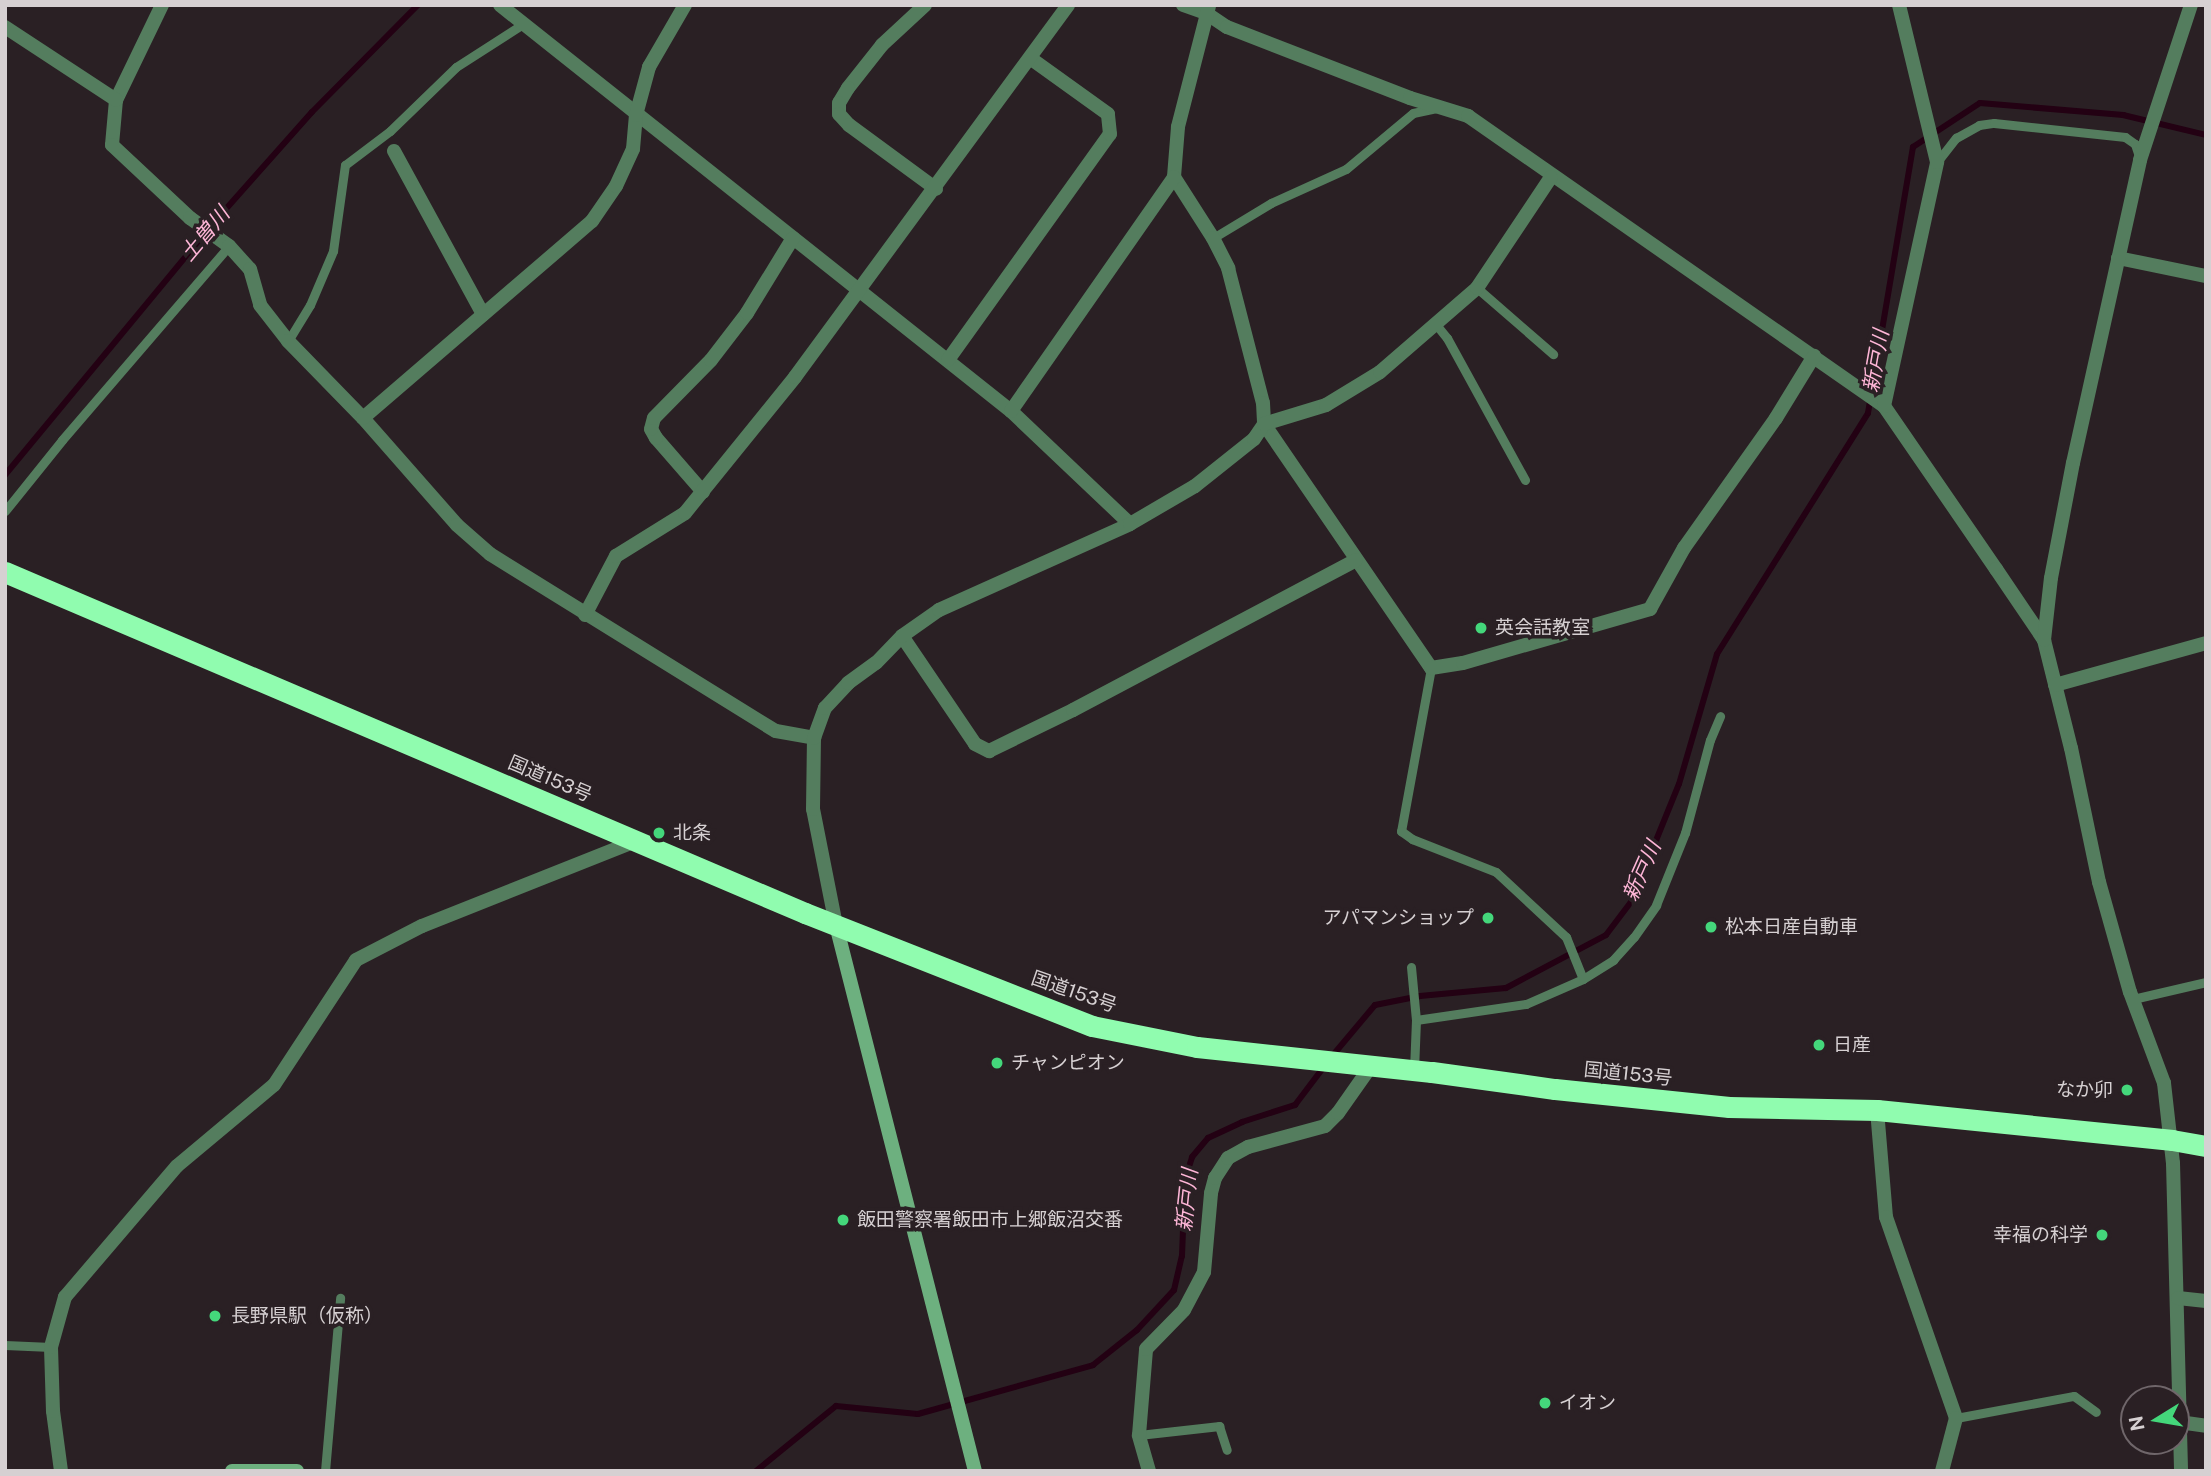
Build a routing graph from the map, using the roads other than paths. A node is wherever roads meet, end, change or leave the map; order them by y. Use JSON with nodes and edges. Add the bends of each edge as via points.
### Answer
{"nodes":[{"id":1,"x":162,"y":5,"type":"edge"},
{"id":2,"x":500,"y":5,"type":"edge"},
{"id":3,"x":685,"y":5,"type":"edge"},
{"id":4,"x":926,"y":5,"type":"edge"},
{"id":5,"x":1068,"y":5,"type":"edge"},
{"id":6,"x":1183,"y":5,"type":"edge"},
{"id":7,"x":1899,"y":5,"type":"edge"},
{"id":8,"x":2191,"y":5,"type":"edge"},
{"id":9,"x":1208,"y":9,"type":"edge"},
{"id":10,"x":523,"y":24,"type":"junction"},
{"id":11,"x":5,"y":27,"type":"edge"},
{"id":12,"x":1030,"y":58,"type":"junction"},
{"id":13,"x":116,"y":100,"type":"junction"},
{"id":14,"x":1440,"y":107,"type":"junction"},
{"id":15,"x":636,"y":115,"type":"junction"},
{"id":16,"x":394,"y":151,"type":"dead end"},
{"id":17,"x":1935,"y":156,"type":"junction"},
{"id":18,"x":2140,"y":160,"type":"junction"},
{"id":19,"x":1174,"y":177,"type":"junction"},
{"id":20,"x":1551,"y":177,"type":"junction"},
{"id":21,"x":936,"y":189,"type":"junction"},
{"id":22,"x":793,"y":237,"type":"junction"},
{"id":23,"x":1213,"y":238,"type":"junction"},
{"id":24,"x":225,"y":244,"type":"junction"},
{"id":25,"x":2118,"y":258,"type":"junction"},
{"id":26,"x":2206,"y":276,"type":"edge"},
{"id":27,"x":1477,"y":288,"type":"junction"},
{"id":28,"x":860,"y":289,"type":"junction"},
{"id":29,"x":483,"y":314,"type":"junction"},
{"id":30,"x":1434,"y":322,"type":"junction"},
{"id":31,"x":288,"y":341,"type":"junction"},
{"id":32,"x":1553,"y":354,"type":"dead end"},
{"id":33,"x":1814,"y":356,"type":"junction"},
{"id":34,"x":948,"y":360,"type":"junction"},
{"id":35,"x":1882,"y":405,"type":"junction"},
{"id":36,"x":1011,"y":411,"type":"junction"},
{"id":37,"x":363,"y":418,"type":"junction"},
{"id":38,"x":1264,"y":424,"type":"junction"},
{"id":39,"x":1525,"y":480,"type":"dead end"},
{"id":40,"x":703,"y":492,"type":"junction"},
{"id":41,"x":5,"y":511,"type":"edge"},
{"id":42,"x":1130,"y":524,"type":"junction"},
{"id":43,"x":1356,"y":560,"type":"junction"},
{"id":44,"x":5,"y":572,"type":"edge"},
{"id":45,"x":585,"y":615,"type":"junction"},
{"id":46,"x":902,"y":636,"type":"junction"},
{"id":47,"x":2043,"y":640,"type":"junction"},
{"id":48,"x":2206,"y":643,"type":"edge"},
{"id":49,"x":1431,"y":668,"type":"junction"},
{"id":50,"x":2055,"y":685,"type":"junction"},
{"id":51,"x":1720,"y":716,"type":"dead end"},
{"id":52,"x":814,"y":738,"type":"junction"},
{"id":53,"x":636,"y":841,"type":"junction"},
{"id":54,"x":836,"y":925,"type":"junction"},
{"id":55,"x":1411,"y":967,"type":"dead end"},
{"id":56,"x":1583,"y":979,"type":"junction"},
{"id":57,"x":2206,"y":982,"type":"edge"},
{"id":58,"x":2133,"y":999,"type":"junction"},
{"id":59,"x":1415,"y":1016,"type":"junction"},
{"id":60,"x":1363,"y":1065,"type":"junction"},
{"id":61,"x":1414,"y":1070,"type":"junction"},
{"id":62,"x":1877,"y":1110,"type":"junction"},
{"id":63,"x":2172,"y":1140,"type":"junction"},
{"id":64,"x":2206,"y":1146,"type":"edge"},
{"id":65,"x":341,"y":1298,"type":"dead end"},
{"id":66,"x":2178,"y":1298,"type":"junction"},
{"id":67,"x":2206,"y":1301,"type":"edge"},
{"id":68,"x":5,"y":1345,"type":"edge"},
{"id":69,"x":51,"y":1347,"type":"junction"},
{"id":70,"x":2179,"y":1385,"type":"edge"},
{"id":71,"x":2095,"y":1412,"type":"dead end"},
{"id":72,"x":1956,"y":1418,"type":"junction"},
{"id":73,"x":1139,"y":1435,"type":"junction"},
{"id":74,"x":1227,"y":1450,"type":"dead end"},
{"id":75,"x":61,"y":1471,"type":"edge"},
{"id":76,"x":232,"y":1471,"type":"edge"},
{"id":77,"x":297,"y":1471,"type":"edge"},
{"id":78,"x":325,"y":1471,"type":"edge"},
{"id":79,"x":975,"y":1471,"type":"edge"},
{"id":80,"x":1149,"y":1471,"type":"edge"},
{"id":81,"x":1942,"y":1471,"type":"edge"}],
"edges":[{"from":1,"to":13,"type":"street"},
{"from":2,"to":10,"type":"street"},
{"from":3,"to":15,"type":"street","via":[[649,67]]},
{"from":4,"to":21,"type":"street","via":[[882,44],[848,88],[839,103],[839,114]]},
{"from":5,"to":12,"type":"street"},
{"from":6,"to":9,"type":"street"},
{"from":7,"to":17,"type":"street"},
{"from":8,"to":18,"type":"street"},
{"from":9,"to":14,"type":"street","via":[[1227,27]]},
{"from":9,"to":19,"type":"street","via":[[1178,127]]},
{"from":10,"to":15,"type":"street"},
{"from":10,"to":31,"type":"lane","via":[[456,67],[390,131],[345,166],[333,251],[310,305]]},
{"from":11,"to":13,"type":"street"},
{"from":12,"to":21,"type":"street"},
{"from":12,"to":34,"type":"street","via":[[1108,114],[1110,134]]},
{"from":13,"to":24,"type":"street","via":[[112,145],[190,218]]},
{"from":14,"to":20,"type":"street","via":[[1468,116]]},
{"from":14,"to":23,"type":"lane","via":[[1413,113],[1346,169],[1281,198]]},
{"from":15,"to":22,"type":"street"},
{"from":15,"to":29,"type":"street","via":[[633,149],[616,187],[592,221]]},
{"from":16,"to":29,"type":"street"},
{"from":17,"to":18,"type":"lane","via":[[1979,125],[1994,123],[2125,137],[2135,145]]},
{"from":17,"to":35,"type":"street"},
{"from":18,"to":25,"type":"street"},
{"from":19,"to":23,"type":"street"},
{"from":19,"to":36,"type":"street"},
{"from":20,"to":27,"type":"street"},
{"from":20,"to":33,"type":"street"},
{"from":21,"to":28,"type":"street"},
{"from":22,"to":28,"type":"street"},
{"from":22,"to":40,"type":"street","via":[[718,351],[654,418],[651,429],[656,438]]},
{"from":23,"to":38,"type":"street","via":[[1228,268],[1263,403]]},
{"from":24,"to":31,"type":"street","via":[[250,269],[260,305]]},
{"from":24,"to":41,"type":"lane"},
{"from":25,"to":26,"type":"street"},
{"from":25,"to":47,"type":"street","via":[[2070,475]]},
{"from":27,"to":30,"type":"street"},
{"from":27,"to":32,"type":"lane"},
{"from":28,"to":34,"type":"street"},
{"from":28,"to":40,"type":"street"},
{"from":29,"to":37,"type":"street"},
{"from":30,"to":38,"type":"street","via":[[1380,372],[1326,405]]},
{"from":30,"to":39,"type":"lane"},
{"from":31,"to":37,"type":"street"},
{"from":33,"to":35,"type":"street"},
{"from":33,"to":49,"type":"street","via":[[1684,548],[1650,609]]},
{"from":34,"to":36,"type":"street"},
{"from":35,"to":47,"type":"street"},
{"from":36,"to":42,"type":"street"},
{"from":37,"to":45,"type":"street","via":[[476,542]]},
{"from":38,"to":42,"type":"street","via":[[1255,439],[1195,485]]},
{"from":38,"to":43,"type":"street"},
{"from":40,"to":45,"type":"street","via":[[685,513],[616,556]]},
{"from":42,"to":46,"type":"street","via":[[939,610]]},
{"from":43,"to":46,"type":"street","via":[[989,751],[975,744]]},
{"from":43,"to":49,"type":"street"},
{"from":44,"to":53,"type":"highway","name":"国道153号"},
{"from":45,"to":52,"type":"street","via":[[776,731]]},
{"from":46,"to":52,"type":"street","via":[[824,708]]},
{"from":47,"to":50,"type":"street"},
{"from":48,"to":50,"type":"street"},
{"from":49,"to":56,"type":"lane","via":[[1401,831],[1496,872],[1566,937]]},
{"from":50,"to":58,"type":"street","via":[[2097,875]]},
{"from":51,"to":56,"type":"lane","via":[[1685,833],[1656,905],[1613,960]]},
{"from":52,"to":54,"type":"street","via":[[813,810]]},
{"from":53,"to":54,"type":"highway","name":"国道153号"},
{"from":53,"to":69,"type":"street","via":[[422,926],[356,960],[274,1086],[177,1166],[65,1297]]},
{"from":54,"to":60,"type":"highway","name":"国道153号","via":[[1092,1026],[1197,1047]]},
{"from":54,"to":79,"type":"street"},
{"from":55,"to":59,"type":"lane"},
{"from":56,"to":59,"type":"lane","via":[[1526,1004]]},
{"from":57,"to":58,"type":"lane"},
{"from":58,"to":63,"type":"street","via":[[2164,1083]]},
{"from":59,"to":61,"type":"lane"},
{"from":60,"to":61,"type":"highway","name":"国道153号"},
{"from":60,"to":73,"type":"street","via":[[1338,1113],[1325,1126],[1248,1147],[1228,1158],[1211,1193],[1204,1272],[1184,1310],[1146,1349]]},
{"from":61,"to":62,"type":"highway","name":"国道153号","via":[[1729,1107]]},
{"from":62,"to":63,"type":"highway","name":"国道153号"},
{"from":62,"to":72,"type":"street","via":[[1886,1217]]},
{"from":63,"to":64,"type":"highway","name":"国道153号"},
{"from":63,"to":66,"type":"street"},
{"from":65,"to":78,"type":"lane"},
{"from":66,"to":67,"type":"street"},
{"from":66,"to":70,"type":"street"},
{"from":68,"to":69,"type":"lane"},
{"from":69,"to":75,"type":"street"},
{"from":71,"to":72,"type":"lane","via":[[2074,1396]]},
{"from":72,"to":81,"type":"street"},
{"from":73,"to":74,"type":"lane","via":[[1219,1426]]},
{"from":73,"to":80,"type":"street"},
{"from":76,"to":77,"type":"street"}]}
